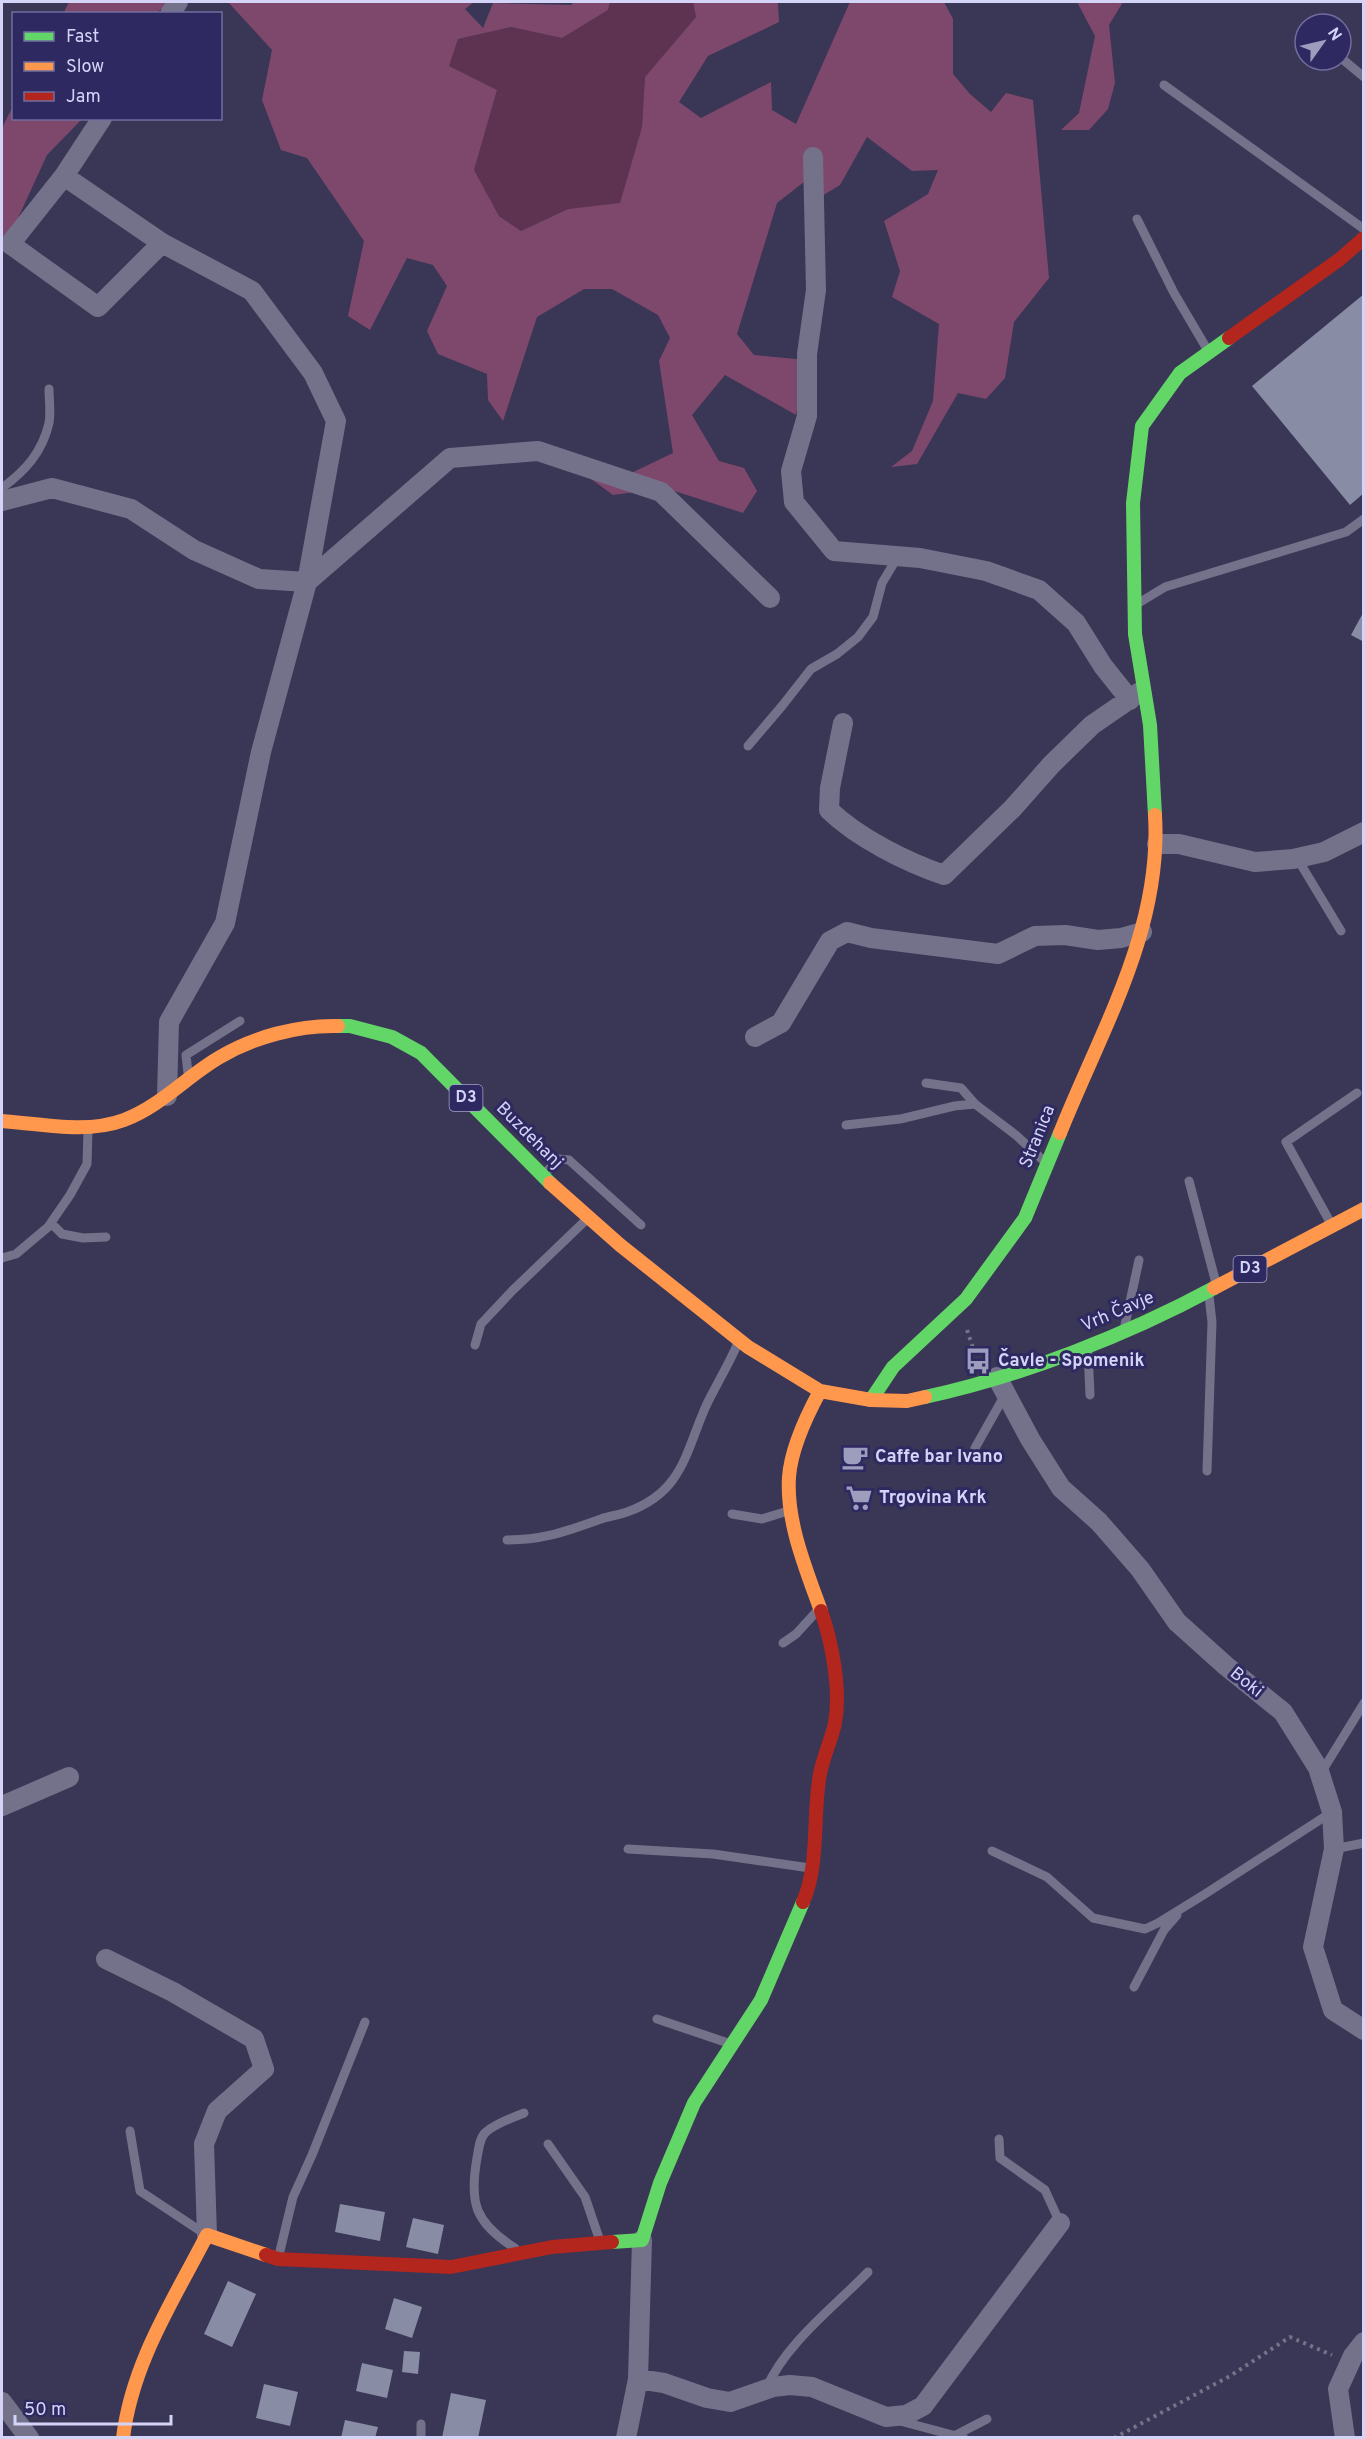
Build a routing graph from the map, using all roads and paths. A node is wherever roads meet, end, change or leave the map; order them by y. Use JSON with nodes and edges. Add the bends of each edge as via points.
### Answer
{"nodes":[{"id":1,"x":1164,"y":85,"type":"dead end"},
{"id":2,"x":101,"y":120,"type":"edge"},
{"id":3,"x":813,"y":157,"type":"dead end"},
{"id":4,"x":64,"y":176,"type":"junction"},
{"id":5,"x":1137,"y":219,"type":"dead end"},
{"id":6,"x":1364,"y":229,"type":"edge"},
{"id":7,"x":1364,"y":238,"type":"edge"},
{"id":8,"x":162,"y":243,"type":"junction"},
{"id":9,"x":1209,"y":352,"type":"junction"},
{"id":10,"x":49,"y":389,"type":"dead end"},
{"id":11,"x":2,"y":489,"type":"edge"},
{"id":12,"x":2,"y":501,"type":"edge"},
{"id":13,"x":1364,"y":519,"type":"edge"},
{"id":14,"x":897,"y":558,"type":"junction"},
{"id":15,"x":306,"y":582,"type":"junction"},
{"id":16,"x":770,"y":598,"type":"dead end"},
{"id":17,"x":1134,"y":606,"type":"junction"},
{"id":18,"x":1137,"y":694,"type":"junction"},
{"id":19,"x":843,"y":723,"type":"dead end"},
{"id":20,"x":748,"y":746,"type":"dead end"},
{"id":21,"x":1364,"y":832,"type":"edge"},
{"id":22,"x":1157,"y":844,"type":"junction"},
{"id":23,"x":1297,"y":858,"type":"junction"},
{"id":24,"x":1341,"y":931,"type":"dead end"},
{"id":25,"x":1142,"y":932,"type":"junction"},
{"id":26,"x":240,"y":1022,"type":"dead end"},
{"id":27,"x":755,"y":1037,"type":"dead end"},
{"id":28,"x":189,"y":1080,"type":"junction"},
{"id":29,"x":926,"y":1083,"type":"dead end"},
{"id":30,"x":1358,"y":1093,"type":"dead end"},
{"id":31,"x":167,"y":1096,"type":"junction"},
{"id":32,"x":975,"y":1104,"type":"junction"},
{"id":33,"x":2,"y":1121,"type":"edge"},
{"id":34,"x":846,"y":1125,"type":"dead end"},
{"id":35,"x":88,"y":1127,"type":"junction"},
{"id":36,"x":1047,"y":1164,"type":"junction"},
{"id":37,"x":542,"y":1176,"type":"junction"},
{"id":38,"x":1189,"y":1181,"type":"dead end"},
{"id":39,"x":1364,"y":1209,"type":"edge"},
{"id":40,"x":589,"y":1218,"type":"junction"},
{"id":41,"x":51,"y":1223,"type":"junction"},
{"id":42,"x":641,"y":1225,"type":"dead end"},
{"id":43,"x":1333,"y":1227,"type":"junction"},
{"id":44,"x":106,"y":1237,"type":"dead end"},
{"id":45,"x":2,"y":1258,"type":"edge"},
{"id":46,"x":1139,"y":1260,"type":"dead end"},
{"id":47,"x":1213,"y":1288,"type":"junction"},
{"id":48,"x":965,"y":1325,"type":"dead end"},
{"id":49,"x":1124,"y":1331,"type":"junction"},
{"id":50,"x":738,"y":1340,"type":"junction"},
{"id":51,"x":475,"y":1345,"type":"dead end"},
{"id":52,"x":1088,"y":1345,"type":"junction"},
{"id":53,"x":976,"y":1358,"type":"dead end"},
{"id":54,"x":1001,"y":1385,"type":"junction"},
{"id":55,"x":819,"y":1391,"type":"junction"},
{"id":56,"x":1090,"y":1395,"type":"dead end"},
{"id":57,"x":871,"y":1400,"type":"junction"},
{"id":58,"x":975,"y":1448,"type":"dead end"},
{"id":59,"x":1207,"y":1471,"type":"dead end"},
{"id":60,"x":791,"y":1510,"type":"junction"},
{"id":61,"x":732,"y":1515,"type":"dead end"},
{"id":62,"x":507,"y":1540,"type":"dead end"},
{"id":63,"x":820,"y":1608,"type":"junction"},
{"id":64,"x":783,"y":1643,"type":"dead end"},
{"id":65,"x":1364,"y":1703,"type":"edge"},
{"id":66,"x":1320,"y":1773,"type":"junction"},
{"id":67,"x":69,"y":1777,"type":"dead end"},
{"id":68,"x":2,"y":1806,"type":"edge"},
{"id":69,"x":1332,"y":1812,"type":"junction"},
{"id":70,"x":1364,"y":1843,"type":"edge"},
{"id":71,"x":1334,"y":1849,"type":"junction"},
{"id":72,"x":628,"y":1850,"type":"dead end"},
{"id":73,"x":992,"y":1851,"type":"dead end"},
{"id":74,"x":812,"y":1868,"type":"junction"},
{"id":75,"x":1182,"y":1909,"type":"junction"},
{"id":76,"x":106,"y":1959,"type":"dead end"},
{"id":77,"x":1134,"y":1987,"type":"dead end"},
{"id":78,"x":657,"y":2019,"type":"dead end"},
{"id":79,"x":365,"y":2022,"type":"dead end"},
{"id":80,"x":1364,"y":2030,"type":"edge"},
{"id":81,"x":732,"y":2045,"type":"junction"},
{"id":82,"x":524,"y":2113,"type":"dead end"},
{"id":83,"x":130,"y":2131,"type":"dead end"},
{"id":84,"x":999,"y":2139,"type":"dead end"},
{"id":85,"x":548,"y":2144,"type":"dead end"},
{"id":86,"x":1060,"y":2223,"type":"joint"},
{"id":87,"x":207,"y":2235,"type":"junction"},
{"id":88,"x":642,"y":2240,"type":"junction"},
{"id":89,"x":600,"y":2243,"type":"junction"},
{"id":90,"x":524,"y":2253,"type":"junction"},
{"id":91,"x":278,"y":2259,"type":"junction"},
{"id":92,"x":868,"y":2272,"type":"dead end"},
{"id":93,"x":1364,"y":2342,"type":"edge"},
{"id":94,"x":1350,"y":2362,"type":"junction"},
{"id":95,"x":638,"y":2379,"type":"junction"},
{"id":96,"x":766,"y":2389,"type":"junction"},
{"id":97,"x":2,"y":2402,"type":"edge"},
{"id":98,"x":886,"y":2417,"type":"junction"},
{"id":99,"x":987,"y":2419,"type":"dead end"},
{"id":100,"x":421,"y":2424,"type":"dead end"},
{"id":101,"x":960,"y":2436,"type":"edge"},
{"id":102,"x":29,"y":2438,"type":"edge"},
{"id":103,"x":123,"y":2438,"type":"edge"},
{"id":104,"x":421,"y":2438,"type":"edge"},
{"id":105,"x":626,"y":2438,"type":"edge"},
{"id":106,"x":1114,"y":2438,"type":"edge"},
{"id":107,"x":1345,"y":2438,"type":"edge"}],
"edges":[{"from":1,"to":6,"type":"lane"},
{"from":2,"to":4,"type":"street"},
{"from":3,"to":14,"type":"street","via":[[816,290],[807,354],[807,416],[791,471],[794,502],[834,551]]},
{"from":4,"to":8,"type":"street"},
{"from":4,"to":8,"type":"street","via":[[10,244],[98,307]]},
{"from":5,"to":9,"type":"lane"},
{"from":7,"to":9,"type":"street","name":"Stranica"},
{"from":8,"to":15,"type":"street","via":[[252,291],[313,373],[336,421]]},
{"from":9,"to":17,"type":"street","name":"Stranica","via":[[1180,373],[1142,426],[1133,503]]},
{"from":10,"to":11,"type":"lane","via":[[49,423],[38,450],[24,471]]},
{"from":12,"to":15,"type":"street","via":[[52,488],[131,509],[194,550],[259,579]]},
{"from":13,"to":17,"type":"lane","via":[[1346,532],[1165,587]]},
{"from":14,"to":18,"type":"street","via":[[920,558],[986,571],[1039,590],[1076,623],[1103,666]]},
{"from":14,"to":20,"type":"lane","via":[[882,583],[873,617],[858,637],[811,669]]},
{"from":15,"to":16,"type":"street","via":[[450,458],[537,451],[661,492]]},
{"from":15,"to":31,"type":"street","via":[[261,752],[225,923],[169,1022]]},
{"from":17,"to":18,"type":"street","name":"Stranica"},
{"from":18,"to":19,"type":"street","via":[[1092,725],[944,875],[876,842],[829,810]]},
{"from":18,"to":22,"type":"street","name":"Stranica","via":[[1150,725]]},
{"from":21,"to":23,"type":"street","via":[[1324,852]]},
{"from":22,"to":23,"type":"street","via":[[1179,844],[1255,862]]},
{"from":22,"to":25,"type":"street","name":"Stranica"},
{"from":23,"to":24,"type":"lane"},
{"from":25,"to":27,"type":"street","via":[[1098,940],[1035,936],[998,954],[847,932],[830,941],[781,1023]]},
{"from":25,"to":36,"type":"street","name":"Stranica","via":[[1115,1009]]},
{"from":26,"to":28,"type":"lane","via":[[186,1055]]},
{"from":28,"to":31,"type":"street","name":"Buzdehanj","number":"D3"},
{"from":28,"to":37,"type":"street","name":"Buzdehanj","number":"D3","via":[[220,1058],[276,1033],[315,1025],[350,1026],[393,1037],[421,1053]]},
{"from":29,"to":32,"type":"lane","via":[[961,1088]]},
{"from":30,"to":43,"type":"lane","via":[[1286,1142]]},
{"from":31,"to":35,"type":"street","name":"Buzdehanj","number":"D3","via":[[124,1120]]},
{"from":32,"to":34,"type":"lane"},
{"from":32,"to":36,"type":"lane"},
{"from":33,"to":35,"type":"street","name":"Buzdehanj","number":"D3"},
{"from":35,"to":41,"type":"lane","via":[[87,1164]]},
{"from":36,"to":57,"type":"street","name":"Stranica","via":[[1025,1218],[966,1299],[893,1367]]},
{"from":37,"to":40,"type":"street","name":"Buzdehanj","number":"D3"},
{"from":37,"to":42,"type":"lane","via":[[559,1159],[569,1160]]},
{"from":38,"to":47,"type":"lane"},
{"from":39,"to":43,"type":"street","name":"Vrh Čavje","number":"D3"},
{"from":40,"to":50,"type":"street","name":"Buzdehanj","number":"D3"},
{"from":40,"to":51,"type":"lane","via":[[495,1308],[482,1324]]},
{"from":41,"to":44,"type":"lane","via":[[62,1234]]},
{"from":41,"to":45,"type":"lane","via":[[16,1254]]},
{"from":43,"to":47,"type":"street","name":"Vrh Čavje","number":"D3"},
{"from":46,"to":49,"type":"lane"},
{"from":47,"to":49,"type":"street","name":"Vrh Čavje","number":"D3"},
{"from":47,"to":59,"type":"lane"},
{"from":48,"to":53,"type":"path"},
{"from":49,"to":52,"type":"street","name":"Vrh Čavje","number":"D3"},
{"from":50,"to":55,"type":"street","name":"Buzdehanj","number":"D3"},
{"from":50,"to":62,"type":"lane","via":[[685,1462],[673,1481],[655,1497],[628,1512],[571,1531],[534,1540]]},
{"from":52,"to":54,"type":"street","name":"Vrh Čavje","number":"D3","via":[[1037,1365]]},
{"from":52,"to":56,"type":"lane"},
{"from":54,"to":57,"type":"street","name":"Vrh Čavje","number":"D3","via":[[907,1401]]},
{"from":54,"to":58,"type":"lane"},
{"from":54,"to":66,"type":"street","name":"Boki","via":[[1061,1488],[1100,1522],[1140,1569],[1177,1622],[1283,1712]]},
{"from":55,"to":57,"type":"street","name":"Buzdehanj","number":"D3"},
{"from":55,"to":60,"type":"street","via":[[802,1423],[795,1449],[789,1476]]},
{"from":60,"to":61,"type":"lane","via":[[762,1519]]},
{"from":60,"to":63,"type":"street"},
{"from":63,"to":64,"type":"lane"},
{"from":63,"to":74,"type":"street","via":[[831,1639],[835,1722],[819,1778]]},
{"from":65,"to":66,"type":"lane"},
{"from":66,"to":69,"type":"street","name":"Boki"},
{"from":67,"to":68,"type":"street"},
{"from":69,"to":71,"type":"street","name":"Boki"},
{"from":69,"to":75,"type":"lane"},
{"from":70,"to":71,"type":"lane"},
{"from":71,"to":80,"type":"street","name":"Boki","via":[[1314,1947],[1333,2010]]},
{"from":72,"to":74,"type":"lane","via":[[713,1854]]},
{"from":73,"to":75,"type":"lane","via":[[1047,1877],[1093,1918],[1145,1929]]},
{"from":74,"to":81,"type":"street","via":[[810,1885],[761,2000]]},
{"from":75,"to":77,"type":"lane","via":[[1164,1930]]},
{"from":76,"to":87,"type":"street","via":[[254,2039],[264,2069],[217,2111],[204,2144]]},
{"from":78,"to":81,"type":"lane"},
{"from":79,"to":91,"type":"lane","via":[[293,2197]]},
{"from":81,"to":88,"type":"street","via":[[694,2103],[660,2182]]},
{"from":82,"to":90,"type":"lane","via":[[486,2132],[481,2140],[473,2192],[478,2215],[495,2235]]},
{"from":83,"to":87,"type":"lane","via":[[140,2191]]},
{"from":84,"to":86,"type":"lane","via":[[1000,2158],[1045,2190]]},
{"from":85,"to":89,"type":"lane","via":[[585,2197]]},
{"from":86,"to":98,"type":"street","via":[[923,2406],[906,2415]]},
{"from":87,"to":91,"type":"street"},
{"from":87,"to":103,"type":"street","via":[[142,2360],[123,2418]]},
{"from":88,"to":89,"type":"street"},
{"from":88,"to":95,"type":"street"},
{"from":89,"to":90,"type":"street"},
{"from":90,"to":91,"type":"street","via":[[451,2267]]},
{"from":92,"to":96,"type":"lane","via":[[808,2330],[774,2370]]},
{"from":93,"to":94,"type":"street"},
{"from":94,"to":106,"type":"path","via":[[1290,2337],[1230,2376]]},
{"from":94,"to":107,"type":"street","via":[[1338,2389]]},
{"from":95,"to":96,"type":"street","via":[[730,2402]]},
{"from":95,"to":105,"type":"street"},
{"from":96,"to":98,"type":"street","via":[[812,2387]]},
{"from":97,"to":102,"type":"street"},
{"from":98,"to":101,"type":"lane"},
{"from":99,"to":101,"type":"lane"},
{"from":100,"to":104,"type":"lane"}]}
